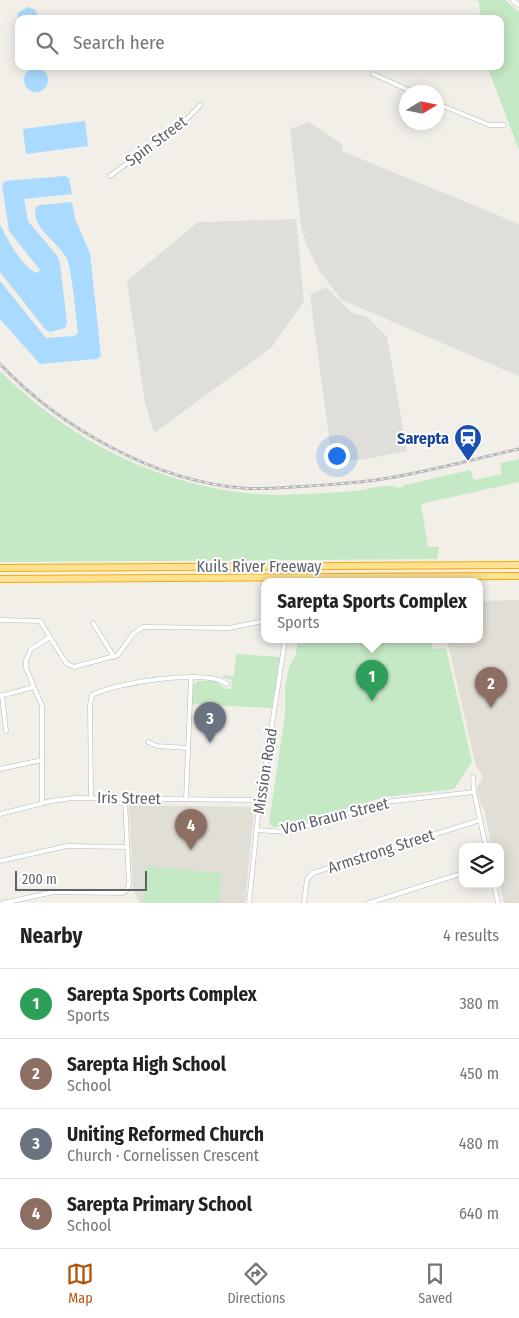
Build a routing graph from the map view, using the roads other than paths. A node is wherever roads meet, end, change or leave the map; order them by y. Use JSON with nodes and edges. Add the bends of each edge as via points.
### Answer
{"nodes":[{"id":1,"x":512,"y":0,"type":"edge"},
{"id":2,"x":519,"y":5,"type":"edge"},
{"id":3,"x":373,"y":74,"type":"dead end"},
{"id":4,"x":399,"y":86,"type":"edge"},
{"id":5,"x":200,"y":105,"type":"dead end"},
{"id":6,"x":444,"y":106,"type":"edge"},
{"id":7,"x":504,"y":125,"type":"dead end"},
{"id":8,"x":110,"y":176,"type":"dead end"},
{"id":9,"x":519,"y":564,"type":"edge"},
{"id":10,"x":0,"y":568,"type":"edge"},
{"id":11,"x":519,"y":576,"type":"edge"},
{"id":12,"x":0,"y":579,"type":"edge"},
{"id":13,"x":0,"y":620,"type":"edge"},
{"id":14,"x":261,"y":622,"type":"edge"},
{"id":15,"x":93,"y":623,"type":"dead end"},
{"id":16,"x":50,"y":637,"type":"junction"},
{"id":17,"x":285,"y":643,"type":"edge"},
{"id":18,"x":114,"y":657,"type":"junction"},
{"id":19,"x":191,"y":678,"type":"junction"},
{"id":20,"x":226,"y":684,"type":"dead end"},
{"id":21,"x":34,"y":687,"type":"junction"},
{"id":22,"x":1,"y":696,"type":"edge"},
{"id":23,"x":6,"y":731,"type":"dead end"},
{"id":24,"x":148,"y":742,"type":"dead end"},
{"id":25,"x":188,"y":748,"type":"junction"},
{"id":26,"x":42,"y":760,"type":"junction"},
{"id":27,"x":0,"y":769,"type":"edge"},
{"id":28,"x":473,"y":777,"type":"dead end"},
{"id":29,"x":474,"y":792,"type":"junction"},
{"id":30,"x":91,"y":797,"type":"junction"},
{"id":31,"x":125,"y":798,"type":"junction"},
{"id":32,"x":186,"y":799,"type":"junction"},
{"id":33,"x":260,"y":800,"type":"junction"},
{"id":34,"x":42,"y":803,"type":"junction"},
{"id":35,"x":0,"y":814,"type":"edge"},
{"id":36,"x":480,"y":820,"type":"junction"},
{"id":37,"x":256,"y":830,"type":"junction"},
{"id":38,"x":485,"y":843,"type":"edge"},
{"id":39,"x":127,"y":846,"type":"junction"},
{"id":40,"x":0,"y":862,"type":"edge"},
{"id":41,"x":459,"y":874,"type":"edge"},
{"id":42,"x":495,"y":888,"type":"edge"},
{"id":43,"x":4,"y":903,"type":"edge"},
{"id":44,"x":249,"y":903,"type":"edge"},
{"id":45,"x":304,"y":903,"type":"edge"},
{"id":46,"x":369,"y":903,"type":"edge"},
{"id":47,"x":498,"y":903,"type":"edge"}],
"edges":[{"from":1,"to":2,"type":"street"},
{"from":3,"to":4,"type":"street"},
{"from":5,"to":8,"type":"street","name":"Spin Street"},
{"from":6,"to":7,"type":"street","via":[[489,125]]},
{"from":9,"to":10,"type":"highway","name":"Kuils River Freeway"},
{"from":11,"to":12,"type":"highway","name":"Kuils River Freeway"},
{"from":13,"to":16,"type":"street","via":[[38,620]]},
{"from":14,"to":18,"type":"street","via":[[229,628],[143,627]]},
{"from":15,"to":18,"type":"street"},
{"from":16,"to":18,"type":"street","via":[[71,667]]},
{"from":16,"to":21,"type":"street","via":[[31,649],[26,657],[26,668]]},
{"from":17,"to":33,"type":"street","name":"Mission Road"},
{"from":19,"to":20,"type":"street","via":[[219,680]]},
{"from":19,"to":25,"type":"street"},
{"from":19,"to":30,"type":"street","via":[[162,677],[92,695]]},
{"from":21,"to":22,"type":"street"},
{"from":21,"to":26,"type":"street","via":[[42,706]]},
{"from":22,"to":23,"type":"street"},
{"from":24,"to":25,"type":"street","via":[[157,746]]},
{"from":25,"to":32,"type":"street"},
{"from":26,"to":27,"type":"street"},
{"from":26,"to":34,"type":"street"},
{"from":28,"to":29,"type":"street"},
{"from":29,"to":36,"type":"street"},
{"from":29,"to":37,"type":"street","name":"Von Braun Street","via":[[384,802],[290,832]]},
{"from":30,"to":31,"type":"street","name":"Iris Street"},
{"from":30,"to":34,"type":"street","name":"Iris Street"},
{"from":31,"to":32,"type":"street","name":"Iris Street"},
{"from":31,"to":39,"type":"street"},
{"from":32,"to":33,"type":"street","name":"Iris Street"},
{"from":33,"to":37,"type":"street","name":"Mission Road"},
{"from":34,"to":35,"type":"street","name":"Iris Street"},
{"from":36,"to":38,"type":"street"},
{"from":36,"to":45,"type":"street","name":"Armstrong Street","via":[[310,874]]},
{"from":37,"to":44,"type":"street","name":"Mission Road"},
{"from":39,"to":40,"type":"street","via":[[70,846]]},
{"from":39,"to":43,"type":"street","via":[[129,885],[122,893],[54,892]]},
{"from":41,"to":46,"type":"street"},
{"from":42,"to":47,"type":"street"}]}
